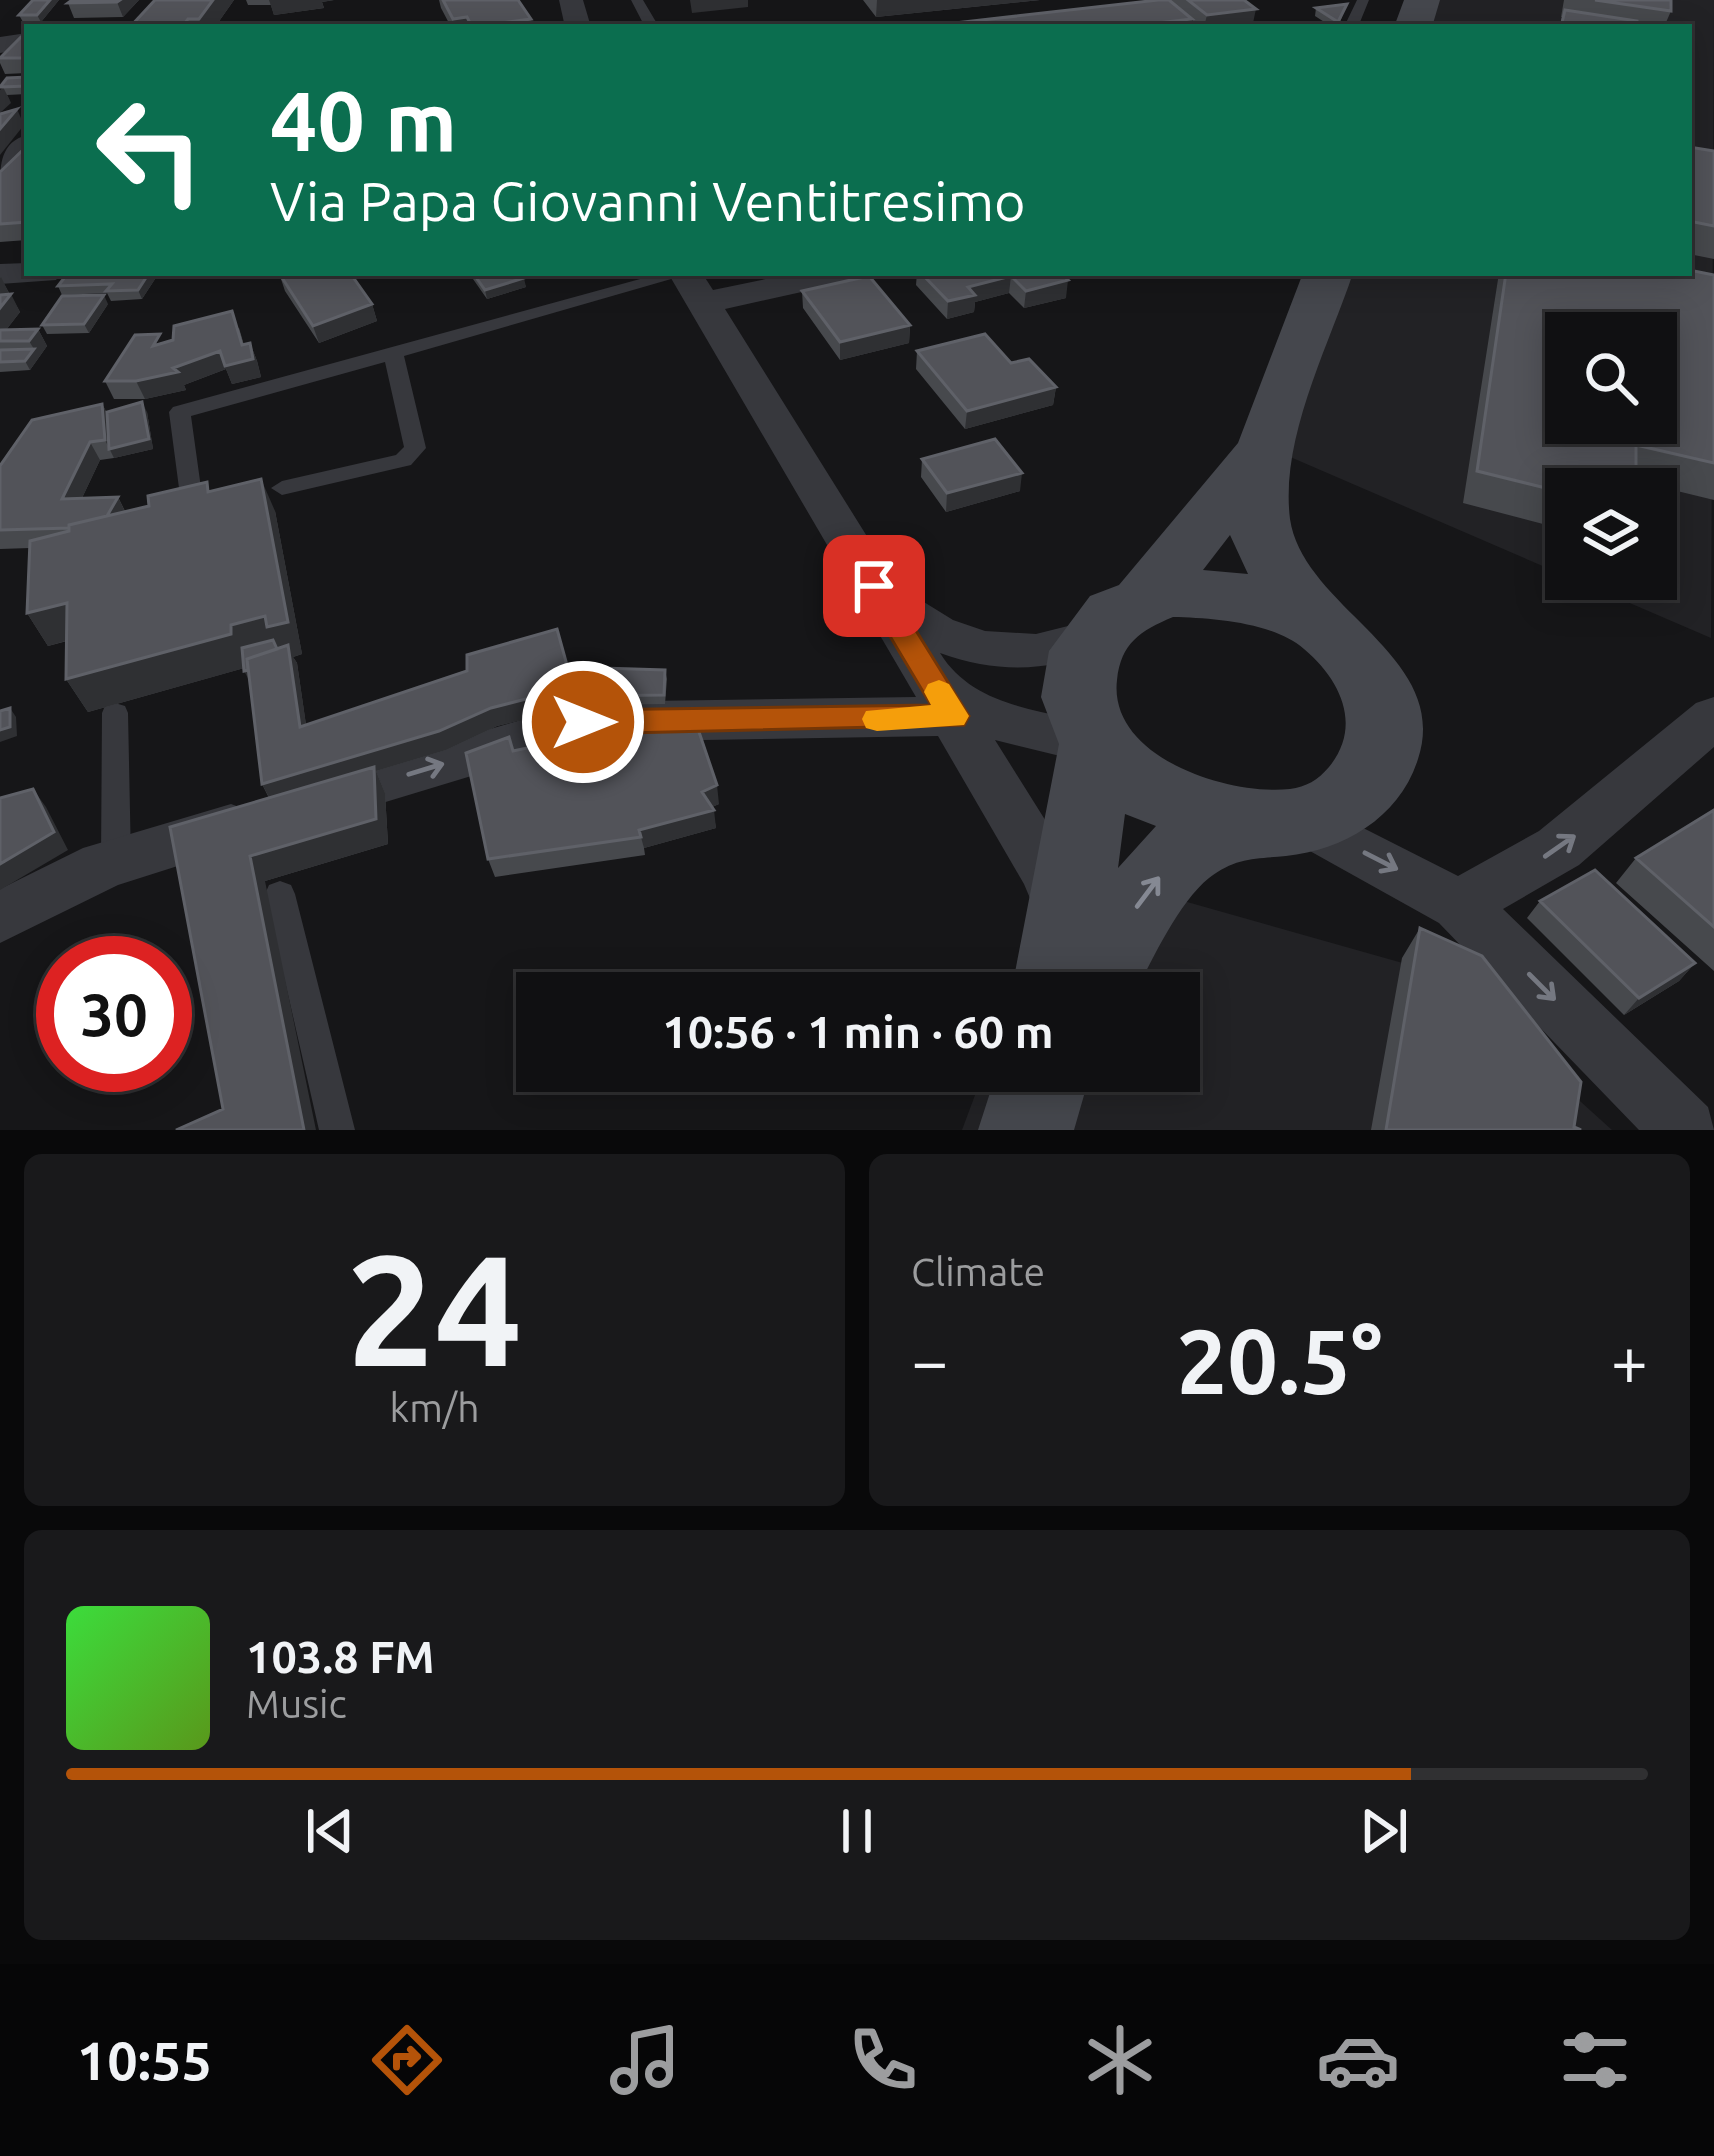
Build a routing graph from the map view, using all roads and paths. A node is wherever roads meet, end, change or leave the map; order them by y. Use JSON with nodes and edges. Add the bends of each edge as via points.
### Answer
{"nodes":[{"id":1,"x":24,"y":148,"type":"edge"},
{"id":2,"x":0,"y":178,"type":"edge"},
{"id":3,"x":798,"y":276,"type":"edge"},
{"id":4,"x":1327,"y":276,"type":"edge"},
{"id":5,"x":690,"y":283,"type":"edge"},
{"id":6,"x":393,"y":353,"type":"junction"},
{"id":7,"x":1267,"y":447,"type":"junction"},
{"id":8,"x":190,"y":488,"type":"edge"},
{"id":9,"x":282,"y":488,"type":"dead end"},
{"id":10,"x":863,"y":566,"type":"junction"},
{"id":11,"x":1146,"y":596,"type":"junction"},
{"id":12,"x":1323,"y":627,"type":"junction"},
{"id":13,"x":1088,"y":639,"type":"junction"},
{"id":14,"x":941,"y":696,"type":"junction"},
{"id":15,"x":115,"y":713,"type":"dead end"},
{"id":16,"x":1714,"y":717,"type":"edge"},
{"id":17,"x":1097,"y":744,"type":"junction"},
{"id":18,"x":1270,"y":821,"type":"junction"},
{"id":19,"x":116,"y":861,"type":"junction"},
{"id":20,"x":280,"y":894,"type":"dead end"},
{"id":21,"x":1459,"y":905,"type":"junction"},
{"id":22,"x":0,"y":917,"type":"edge"},
{"id":23,"x":1051,"y":972,"type":"edge"},
{"id":24,"x":1063,"y":972,"type":"edge"},
{"id":25,"x":1094,"y":972,"type":"edge"},
{"id":26,"x":337,"y":1130,"type":"edge"},
{"id":27,"x":1685,"y":1130,"type":"edge"}],
"edges":[{"from":1,"to":2,"type":"street"},
{"from":3,"to":5,"type":"street"},
{"from":4,"to":7,"type":"main road"},
{"from":5,"to":6,"type":"lane"},
{"from":5,"to":10,"type":"street"},
{"from":6,"to":8,"type":"lane","via":[[180,412]]},
{"from":6,"to":9,"type":"lane","via":[[415,448],[404,460]]},
{"from":7,"to":11,"type":"main road"},
{"from":7,"to":12,"type":"main road","via":[[1258,508],[1265,549]]},
{"from":10,"to":13,"type":"street","via":[[916,620],[986,651],[1039,654]]},
{"from":10,"to":14,"type":"street"},
{"from":11,"to":12,"type":"main road","via":[[1234,591]]},
{"from":11,"to":13,"type":"main road"},
{"from":12,"to":18,"type":"main road","via":[[1358,658],[1381,695],[1388,735],[1376,772],[1347,802]]},
{"from":13,"to":17,"type":"main road","via":[[1076,670],[1079,706]]},
{"from":14,"to":17,"type":"street","via":[[976,715]]},
{"from":19,"to":14,"type":"street","one_way":true,"via":[[583,722]]},
{"from":14,"to":23,"type":"street","via":[[1049,875]]},
{"from":15,"to":19,"type":"lane"},
{"from":21,"to":16,"type":"street","one_way":true,"via":[[1559,848]]},
{"from":17,"to":18,"type":"main road","via":[[1157,795],[1196,812]]},
{"from":17,"to":24,"type":"main road"},
{"from":18,"to":21,"type":"street","one_way":true},
{"from":25,"to":18,"type":"main road","one_way":true,"via":[[1179,854]]},
{"from":19,"to":22,"type":"street"},
{"from":20,"to":26,"type":"lane"},
{"from":21,"to":27,"type":"street","one_way":true}]}
